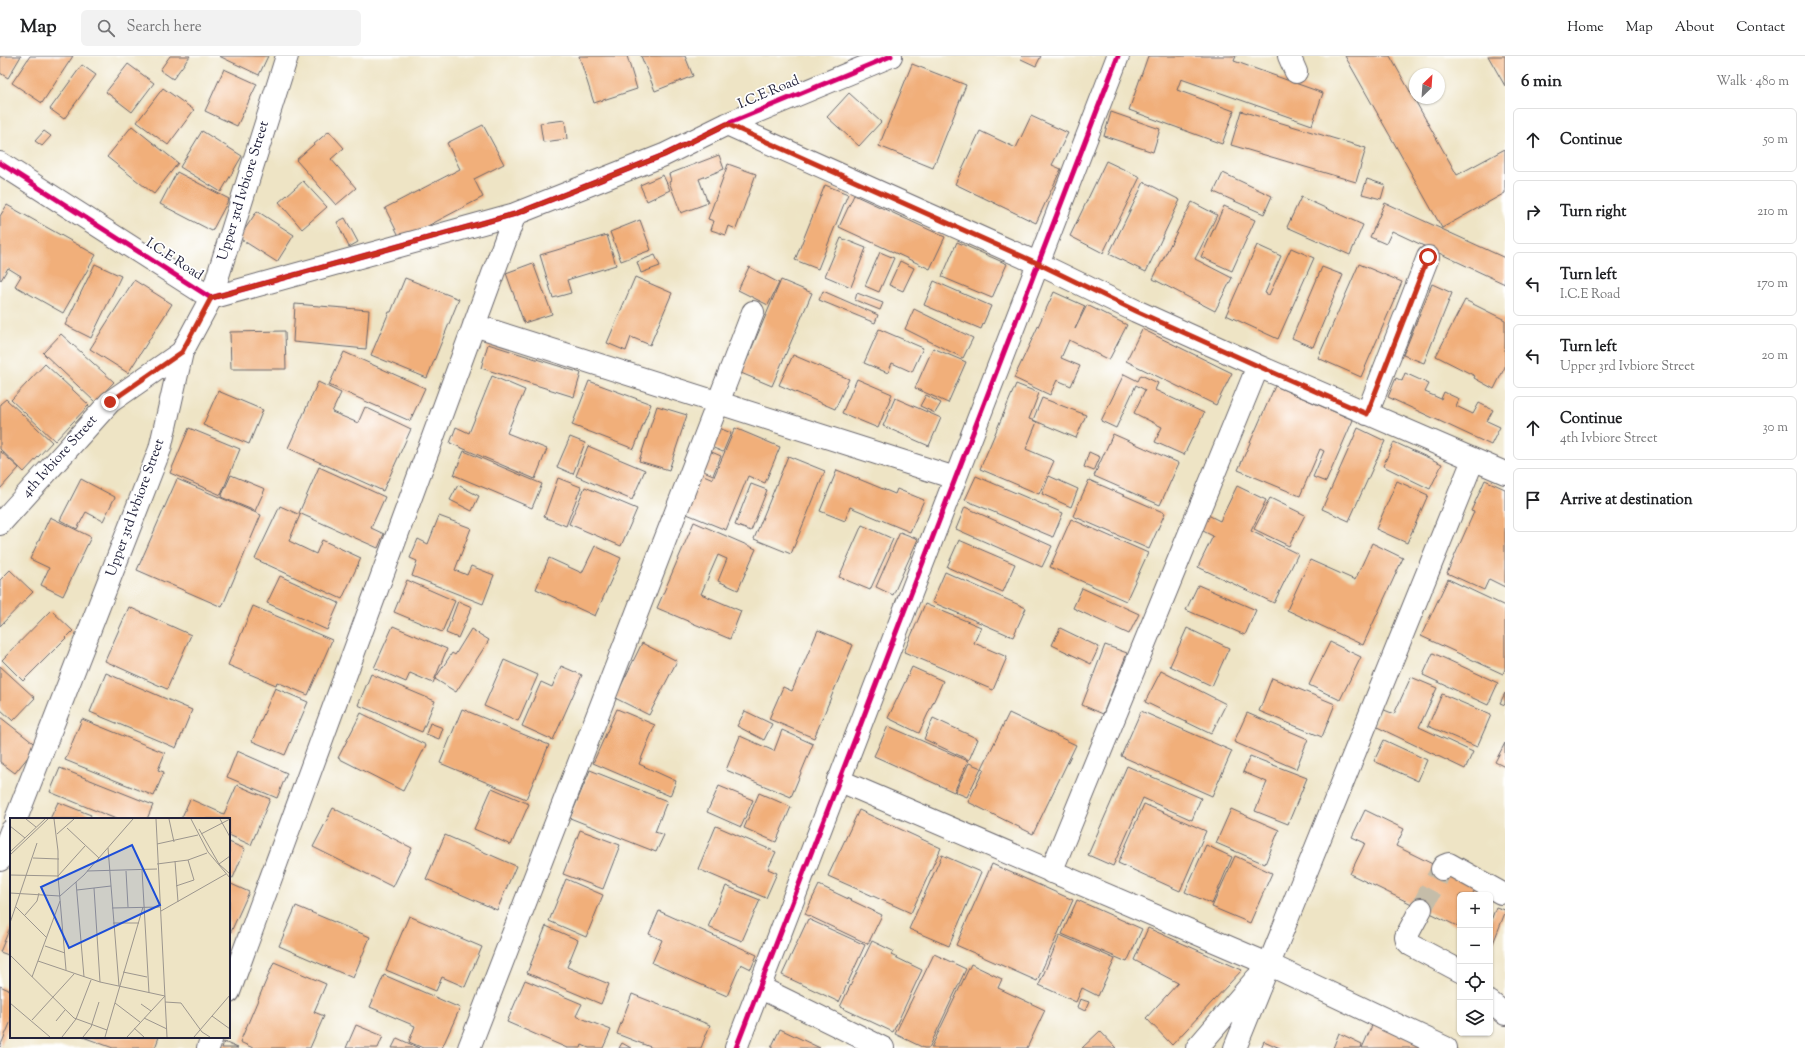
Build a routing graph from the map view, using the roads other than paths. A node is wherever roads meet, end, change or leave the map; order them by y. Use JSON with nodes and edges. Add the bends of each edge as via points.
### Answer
{"nodes":[{"id":1,"x":287,"y":56,"type":"edge"},
{"id":2,"x":890,"y":56,"type":"edge"},
{"id":3,"x":1118,"y":56,"type":"edge"},
{"id":4,"x":727,"y":124,"type":"junction"},
{"id":5,"x":0,"y":163,"type":"edge"},
{"id":6,"x":515,"y":214,"type":"junction"},
{"id":7,"x":1428,"y":257,"type":"dead end"},
{"id":8,"x":1037,"y":263,"type":"junction"},
{"id":9,"x":211,"y":298,"type":"junction"},
{"id":10,"x":753,"y":312,"type":"dead end"},
{"id":11,"x":474,"y":325,"type":"junction"},
{"id":12,"x":182,"y":352,"type":"junction"},
{"id":13,"x":1258,"y":366,"type":"junction"},
{"id":14,"x":718,"y":403,"type":"junction"},
{"id":15,"x":1367,"y":414,"type":"junction"},
{"id":16,"x":1473,"y":460,"type":"junction"},
{"id":17,"x":1505,"y":473,"type":"edge"},
{"id":18,"x":955,"y":478,"type":"junction"},
{"id":19,"x":0,"y":524,"type":"edge"},
{"id":20,"x":838,"y":780,"type":"junction"},
{"id":21,"x":16,"y":818,"type":"edge"},
{"id":22,"x":10,"y":834,"type":"edge"},
{"id":23,"x":0,"y":860,"type":"edge"},
{"id":24,"x":1442,"y":869,"type":"dead end"},
{"id":25,"x":1051,"y":872,"type":"junction"},
{"id":26,"x":1499,"y":896,"type":"edge"},
{"id":27,"x":1421,"y":909,"type":"tunnel mouth"},
{"id":28,"x":1268,"y":964,"type":"junction"},
{"id":29,"x":1457,"y":969,"type":"edge"},
{"id":30,"x":759,"y":987,"type":"junction"},
{"id":31,"x":230,"y":989,"type":"edge"},
{"id":32,"x":1493,"y":1004,"type":"edge"},
{"id":33,"x":1505,"y":1014,"type":"edge"},
{"id":34,"x":212,"y":1038,"type":"edge"},
{"id":35,"x":208,"y":1048,"type":"edge"},
{"id":36,"x":468,"y":1048,"type":"edge"},
{"id":37,"x":736,"y":1048,"type":"edge"},
{"id":38,"x":883,"y":1048,"type":"edge"},
{"id":39,"x":1197,"y":1048,"type":"edge"},
{"id":40,"x":1235,"y":1048,"type":"edge"},
{"id":41,"x":1446,"y":1048,"type":"edge"}],
"edges":[{"from":1,"to":9,"type":"street","name":"Upper 3rd Ivbiore Street"},
{"from":2,"to":4,"type":"street","name":"I.C.E Road"},
{"from":3,"to":8,"type":"street"},
{"from":4,"to":6,"type":"street","name":"I.C.E Road","via":[[664,155]]},
{"from":4,"to":8,"type":"street"},
{"from":5,"to":9,"type":"street","name":"I.C.E Road"},
{"from":6,"to":9,"type":"street","name":"I.C.E Road"},
{"from":6,"to":11,"type":"street"},
{"from":7,"to":15,"type":"street"},
{"from":8,"to":13,"type":"street"},
{"from":8,"to":18,"type":"street"},
{"from":9,"to":12,"type":"street","name":"Upper 3rd Ivbiore Street"},
{"from":10,"to":14,"type":"street"},
{"from":11,"to":14,"type":"street"},
{"from":11,"to":31,"type":"street"},
{"from":12,"to":19,"type":"street","name":"4th Ivbiore Street","via":[[110,402]]},
{"from":12,"to":21,"type":"street","name":"Upper 3rd Ivbiore Street","via":[[160,449]]},
{"from":13,"to":15,"type":"street"},
{"from":13,"to":25,"type":"street"},
{"from":14,"to":18,"type":"street"},
{"from":14,"to":36,"type":"street"},
{"from":15,"to":16,"type":"street"},
{"from":16,"to":17,"type":"street"},
{"from":16,"to":28,"type":"street"},
{"from":18,"to":20,"type":"street"},
{"from":20,"to":25,"type":"street"},
{"from":20,"to":30,"type":"street"},
{"from":22,"to":23,"type":"street"},
{"from":24,"to":26,"type":"street","via":[[1449,864]]},
{"from":25,"to":28,"type":"street"},
{"from":27,"to":29,"type":"street","via":[[1406,936],[1407,941]]},
{"from":28,"to":39,"type":"street"},
{"from":28,"to":40,"type":"street"},
{"from":28,"to":41,"type":"street"},
{"from":30,"to":37,"type":"street"},
{"from":30,"to":38,"type":"street"},
{"from":32,"to":33,"type":"street"},
{"from":34,"to":35,"type":"street"}]}
